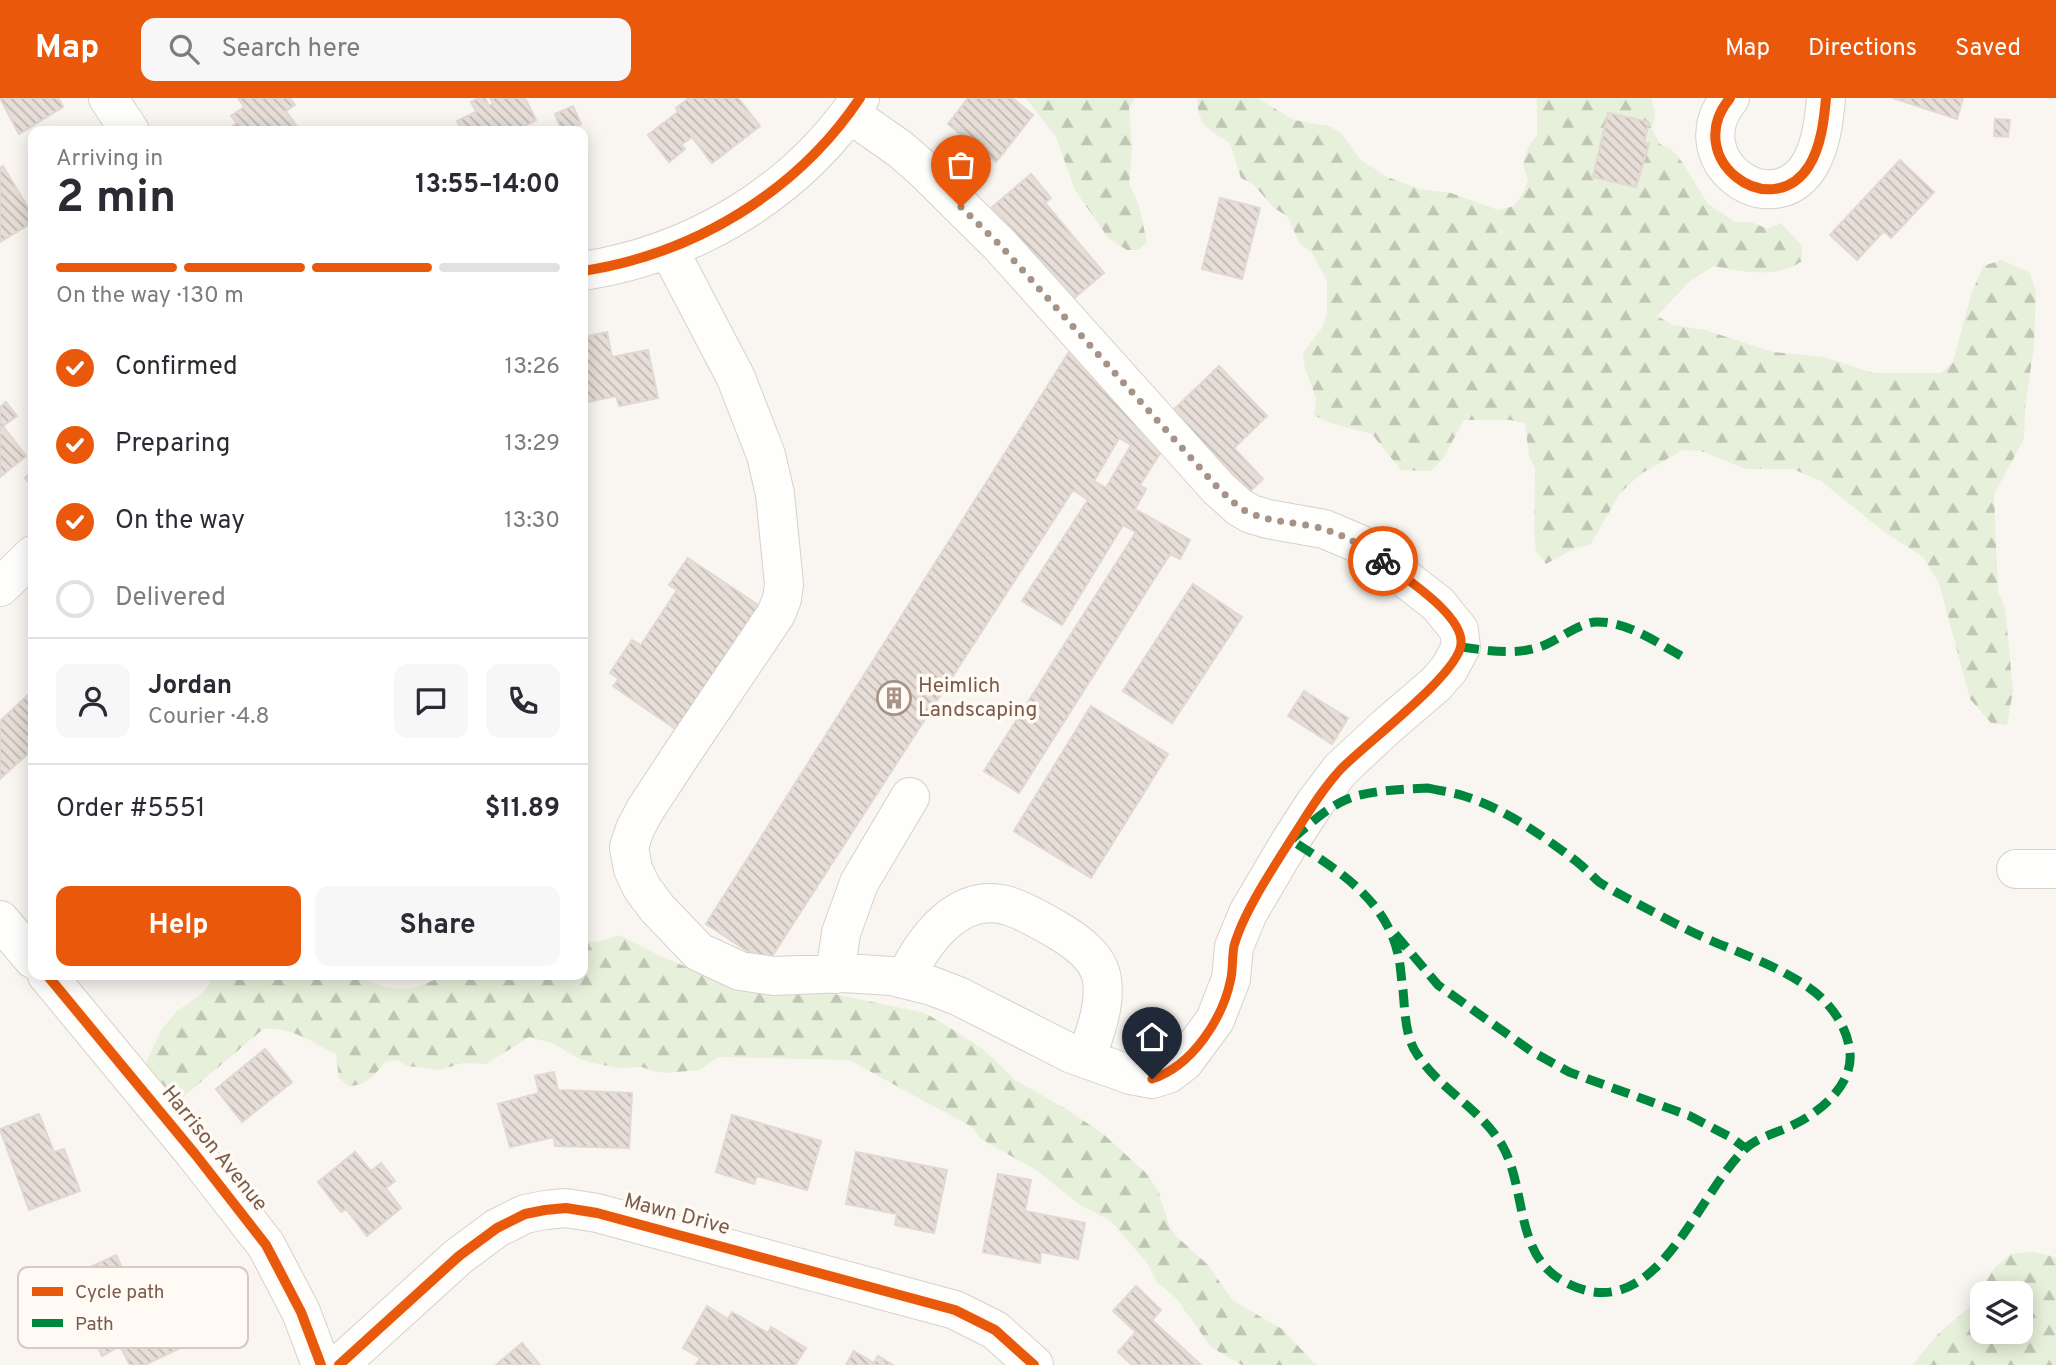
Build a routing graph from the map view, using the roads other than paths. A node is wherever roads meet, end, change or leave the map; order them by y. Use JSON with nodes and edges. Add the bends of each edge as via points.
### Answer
{"nodes":[{"id":1,"x":108,"y":98,"type":"edge"},
{"id":2,"x":1730,"y":98,"type":"edge"},
{"id":3,"x":1826,"y":98,"type":"edge"},
{"id":4,"x":855,"y":106,"type":"edge"},
{"id":5,"x":127,"y":126,"type":"edge"},
{"id":6,"x":668,"y":250,"type":"junction"},
{"id":7,"x":588,"y":270,"type":"edge"},
{"id":8,"x":28,"y":560,"type":"edge"},
{"id":9,"x":0,"y":587,"type":"edge"},
{"id":10,"x":910,"y":797,"type":"dead end"},
{"id":11,"x":2016,"y":869,"type":"dead end"},
{"id":12,"x":2056,"y":869,"type":"edge"},
{"id":13,"x":0,"y":920,"type":"edge"},
{"id":14,"x":28,"y":953,"type":"edge"},
{"id":15,"x":835,"y":974,"type":"junction"},
{"id":16,"x":905,"y":979,"type":"junction"},
{"id":17,"x":51,"y":980,"type":"edge"},
{"id":18,"x":1086,"y":1059,"type":"junction"},
{"id":19,"x":321,"y":1365,"type":"edge"},
{"id":20,"x":339,"y":1365,"type":"edge"},
{"id":21,"x":1034,"y":1365,"type":"edge"}],
"edges":[{"from":1,"to":5,"type":"street"},
{"from":2,"to":3,"type":"street","via":[[1715,125],[1716,149],[1732,174],[1763,189],[1790,184],[1808,166],[1819,139]]},
{"from":4,"to":6,"type":"street","via":[[807,161],[755,204]]},
{"from":4,"to":18,"type":"street","via":[[1000,245],[1239,507],[1268,520],[1324,529],[1362,545],[1438,604],[1461,637],[1461,647],[1449,669],[1340,770],[1291,840],[1248,913],[1215,1020],[1184,1062],[1152,1079]]},
{"from":6,"to":7,"type":"street"},
{"from":6,"to":15,"type":"street","via":[[753,416],[775,494],[784,584],[776,614],[645,810],[629,847],[633,869],[657,908],[699,952],[740,971],[774,976]]},
{"from":8,"to":9,"type":"street"},
{"from":10,"to":15,"type":"street","via":[[859,883],[841,933]]},
{"from":11,"to":12,"type":"street"},
{"from":13,"to":14,"type":"street"},
{"from":15,"to":16,"type":"street"},
{"from":16,"to":18,"type":"street","via":[[958,996]]},
{"from":16,"to":18,"type":"street","via":[[924,946],[952,915],[985,903],[1030,914],[1081,947],[1100,971],[1102,999]]},
{"from":17,"to":19,"type":"street","name":"Harrison Avenue","via":[[266,1245],[301,1312]]},
{"from":20,"to":21,"type":"street","name":"Mawn Drive","via":[[458,1256],[497,1228],[535,1212],[566,1208],[955,1310],[995,1331]]}]}
